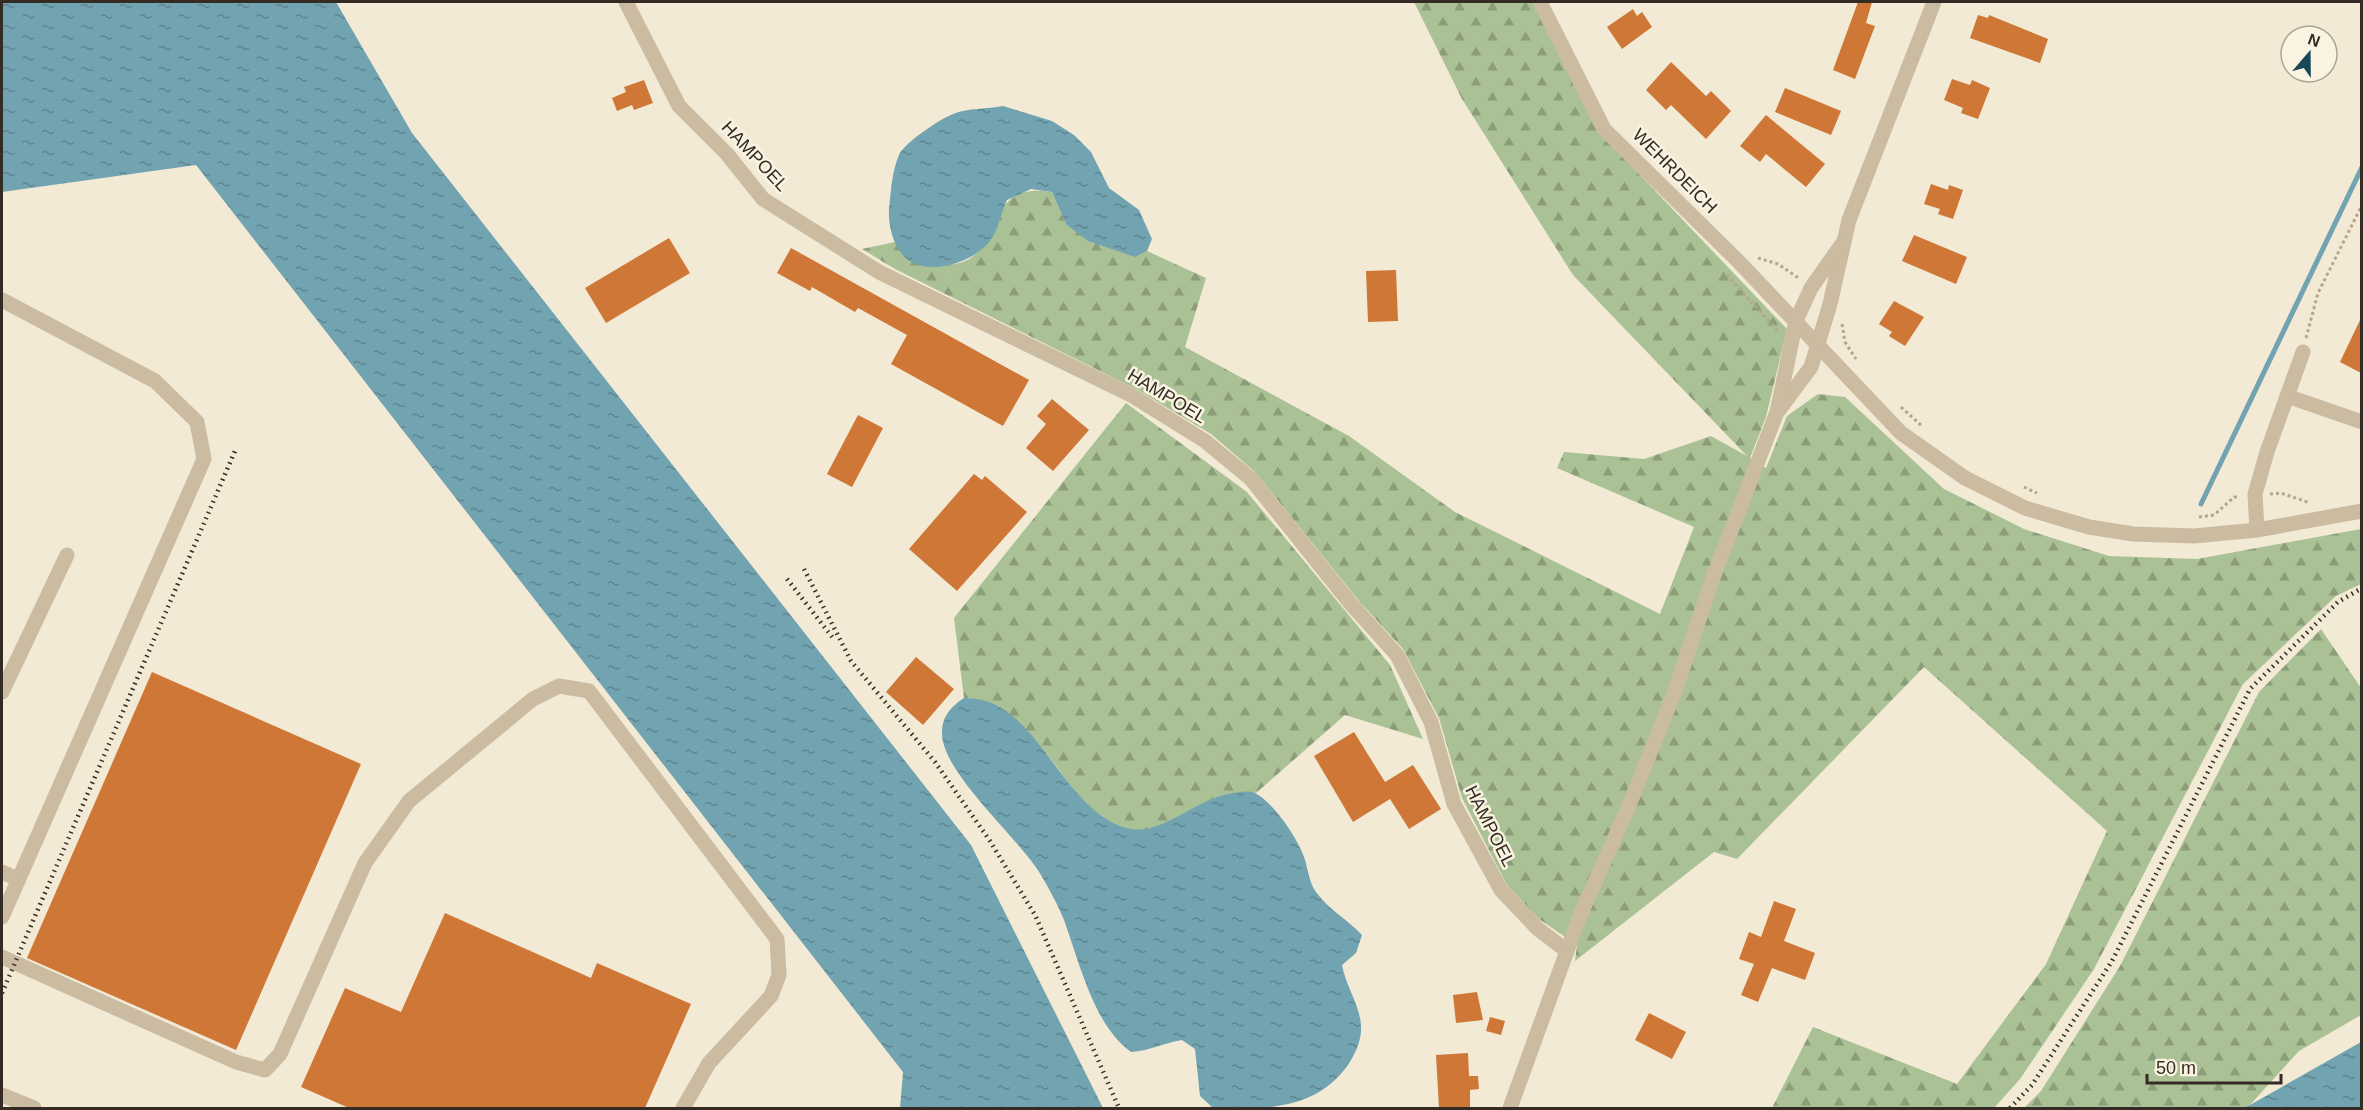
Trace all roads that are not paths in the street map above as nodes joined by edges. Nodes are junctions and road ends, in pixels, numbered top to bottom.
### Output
1 (626, 2) edge
2 (1539, 2) edge
3 (1934, 2) edge
4 (1842, 244) junction
5 (2, 300) edge
6 (1796, 321) junction
7 (1818, 344) junction
8 (2303, 352) road end
9 (2287, 396) junction
10 (1777, 412) junction
11 (2361, 422) edge
12 (2361, 511) edge
13 (2257, 530) junction
14 (67, 555) dead end
15 (2, 692) edge
16 (2, 872) edge
17 (18, 879) junction
18 (2, 917) edge
19 (1567, 951) junction
20 (2, 957) edge
21 (2, 1095) edge
22 (34, 1108) edge
23 (683, 1108) edge
24 (1510, 1108) edge

1 - 19 street, HAMPOEL
2 - 6 street, WEHRDEICH
3 - 4 street
4 - 6 street
4 - 7 street
5 - 17 street
6 - 7 street, WEHRDEICH
6 - 10 street
7 - 10 street
7 - 13 street, WEHRDEICH
8 - 9 street
9 - 11 street
9 - 13 street
10 - 19 street
12 - 13 street, WEHRDEICH
14 - 15 street
16 - 17 street
17 - 18 street
19 - 24 street
20 - 23 street
21 - 22 street

